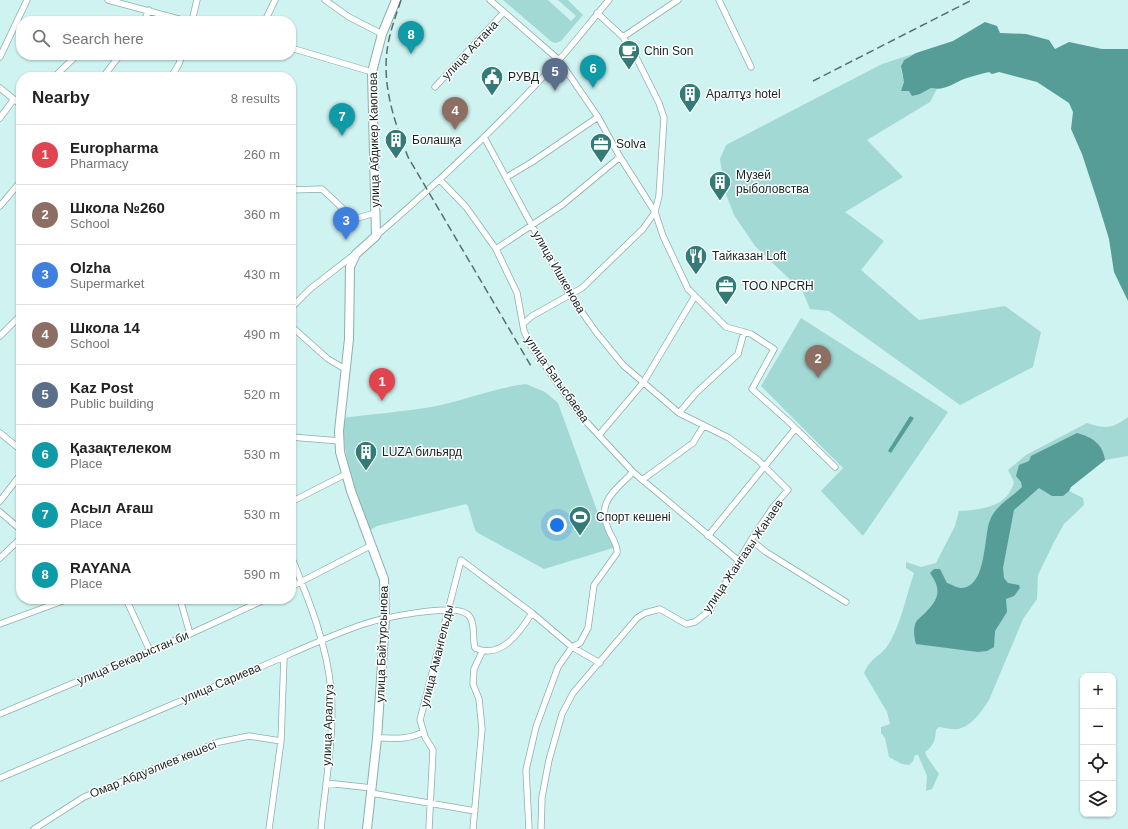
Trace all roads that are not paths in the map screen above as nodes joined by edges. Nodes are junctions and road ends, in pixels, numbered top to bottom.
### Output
1 (27, 0) edge
2 (108, 0) edge
3 (197, 0) edge
4 (275, 0) edge
5 (325, 0) edge
6 (396, 0) edge
7 (490, 0) edge
8 (609, 0) edge
9 (678, 0) edge
10 (719, 0) edge
11 (149, 10) junction
12 (504, 12) junction
13 (597, 13) junction
14 (19, 16) edge
15 (146, 16) edge
16 (169, 16) edge
17 (193, 16) edge
18 (267, 16) edge
19 (16, 23) edge
20 (382, 34) junction
21 (623, 37) junction
22 (296, 49) edge
23 (0, 56) edge
24 (71, 60) edge
25 (116, 60) edge
26 (180, 60) edge
27 (559, 60) junction
28 (751, 67) dead end
29 (59, 72) edge
30 (108, 72) edge
31 (174, 72) edge
32 (372, 72) junction
33 (436, 87) dead end
34 (0, 88) edge
35 (14, 99) joint
36 (598, 117) junction
37 (0, 118) edge
38 (484, 137) junction
39 (620, 157) junction
40 (507, 177) junction
41 (440, 180) junction
42 (16, 187) edge
43 (296, 190) edge
44 (0, 206) edge
45 (655, 212) junction
46 (375, 213) junction
47 (533, 226) junction
48 (376, 236) junction
49 (496, 249) junction
50 (356, 254) junction
51 (569, 294) junction
52 (696, 296) junction
53 (296, 303) edge
54 (16, 320) edge
55 (523, 324) junction
56 (296, 331) edge
57 (744, 332) junction
58 (0, 336) edge
59 (345, 369) junction
60 (643, 383) junction
61 (679, 413) junction
62 (704, 425) junction
63 (795, 429) junction
64 (0, 433) edge
65 (599, 435) junction
66 (296, 437) edge
67 (340, 440) junction
68 (16, 446) edge
69 (764, 466) junction
70 (835, 467) dead end
71 (633, 472) junction
72 (346, 474) junction
73 (16, 480) edge
74 (642, 480) junction
75 (788, 490) joint
76 (296, 499) edge
77 (0, 501) edge
78 (0, 512) edge
79 (16, 526) edge
80 (708, 536) junction
81 (751, 540) junction
82 (16, 543) edge
83 (372, 545) junction
84 (0, 558) edge
85 (739, 561) junction
86 (296, 568) edge
87 (302, 582) junction
88 (296, 585) edge
89 (846, 602) dead end
90 (54, 604) edge
91 (128, 604) edge
92 (181, 604) edge
93 (255, 604) edge
94 (449, 610) junction
95 (532, 614) junction
96 (385, 619) junction
97 (0, 624) edge
98 (190, 634) junction
99 (322, 642) junction
100 (572, 647) junction
101 (150, 651) junction
102 (482, 652) junction
103 (284, 657) junction
104 (600, 663) junction
105 (0, 714) edge
106 (424, 732) junction
107 (377, 738) junction
108 (281, 741) junction
109 (0, 778) edge
110 (326, 783) junction
111 (371, 790) junction
112 (430, 803) junction
113 (475, 810) junction
114 (34, 829) edge
115 (270, 829) edge
116 (321, 829) edge
117 (367, 829) edge
118 (429, 829) edge
119 (473, 829) edge
120 (529, 829) edge
121 (541, 829) edge

1 - 14 street
2 - 11 street
3 - 17 street
4 - 18 street
5 - 20 street
6 - 20 street, улица Абдикер Каюпова
7 - 12 street
8 - 13 street
9 - 21 street
10 - 28 street
11 - 15 street
11 - 16 street
12 - 27 street
12 - 33 street, улица Астана
13 - 21 street
13 - 27 street
19 - 23 street
20 - 32 street, улица Абдикер Каюпова
21 - 45 street
22 - 32 street
24 - 29 street
25 - 30 street
26 - 31 street
27 - 36 street
27 - 38 street
32 - 46 street, улица Абдикер Каюпова
34 - 35 street
35 - 37 street
36 - 39 street
36 - 40 street
38 - 40 street, улица Ишкенова
38 - 41 street
39 - 45 street
39 - 47 street
40 - 47 street, улица Ишкенова
41 - 48 street
41 - 49 street, улица Багысбаева
42 - 44 street
43 - 46 street
45 - 51 street
45 - 52 street
46 - 48 street, улица Абдикер Каюпова
47 - 49 street
47 - 51 street, улица Ишкенова
48 - 50 street
49 - 55 street, улица Багысбаева
50 - 53 street
50 - 59 street, улица Байтурсынова
51 - 55 street
51 - 60 street, улица Ишкенова
52 - 57 street
52 - 60 street
54 - 58 street
55 - 65 street, улица Багысбаева
56 - 59 street
57 - 61 street
57 - 63 street
59 - 67 street, улица Байтурсынова
60 - 61 street, улица Ишкенова
60 - 65 street
61 - 62 street, улица Ишкенова
62 - 69 street, улица Ишкенова
62 - 74 street
63 - 69 street
63 - 70 street
64 - 68 street
65 - 71 street, улица Багысбаева
66 - 67 street
67 - 72 street, улица Байтурсынова
69 - 75 street, улица Ишкенова
69 - 80 street
71 - 74 street, улица Багысбаева
71 - 100 street
72 - 76 street
72 - 83 street, улица Байтурсынова
73 - 77 street
74 - 80 street, улица Багысбаева
75 - 81 street, улица Жангазы Жанаев
78 - 79 street
80 - 85 street, улица Багысбаева
81 - 85 street, улица Жангазы Жанаев
81 - 89 street
82 - 84 street
83 - 87 street
83 - 96 street, улица Байтурсынова
85 - 104 street, улица Жангазы Жанаев
86 - 87 street, улица Аралтуз
87 - 88 street
87 - 99 street, улица Аралтуз
90 - 97 street
91 - 101 street
92 - 98 street
93 - 98 street, улица Бекарыстан би
94 - 95 street, улица Амангельды
94 - 96 street, улица Сариева
94 - 102 street, улица Сариева
94 - 106 street, улица Амангельды
95 - 100 street
95 - 102 street
96 - 99 street, улица Сариева
96 - 107 street, улица Байтурсынова
98 - 101 street, улица Бекарыстан би
99 - 103 street, улица Сариева
99 - 110 street, улица Аралтуз
100 - 104 street
100 - 120 street
101 - 105 street, улица Бекарыстан би
102 - 113 street
103 - 108 street
103 - 109 street, улица Сариева
104 - 121 street
106 - 107 street
106 - 112 street, улица Амангельды
107 - 111 street, улица Байтурсынова
108 - 114 street, Омар Абдуәлиев көшесі
108 - 115 street
110 - 111 street
110 - 116 street, улица Аралтуз
111 - 112 street
111 - 117 street, улица Байтурсынова
112 - 113 street
112 - 118 street
113 - 119 street

